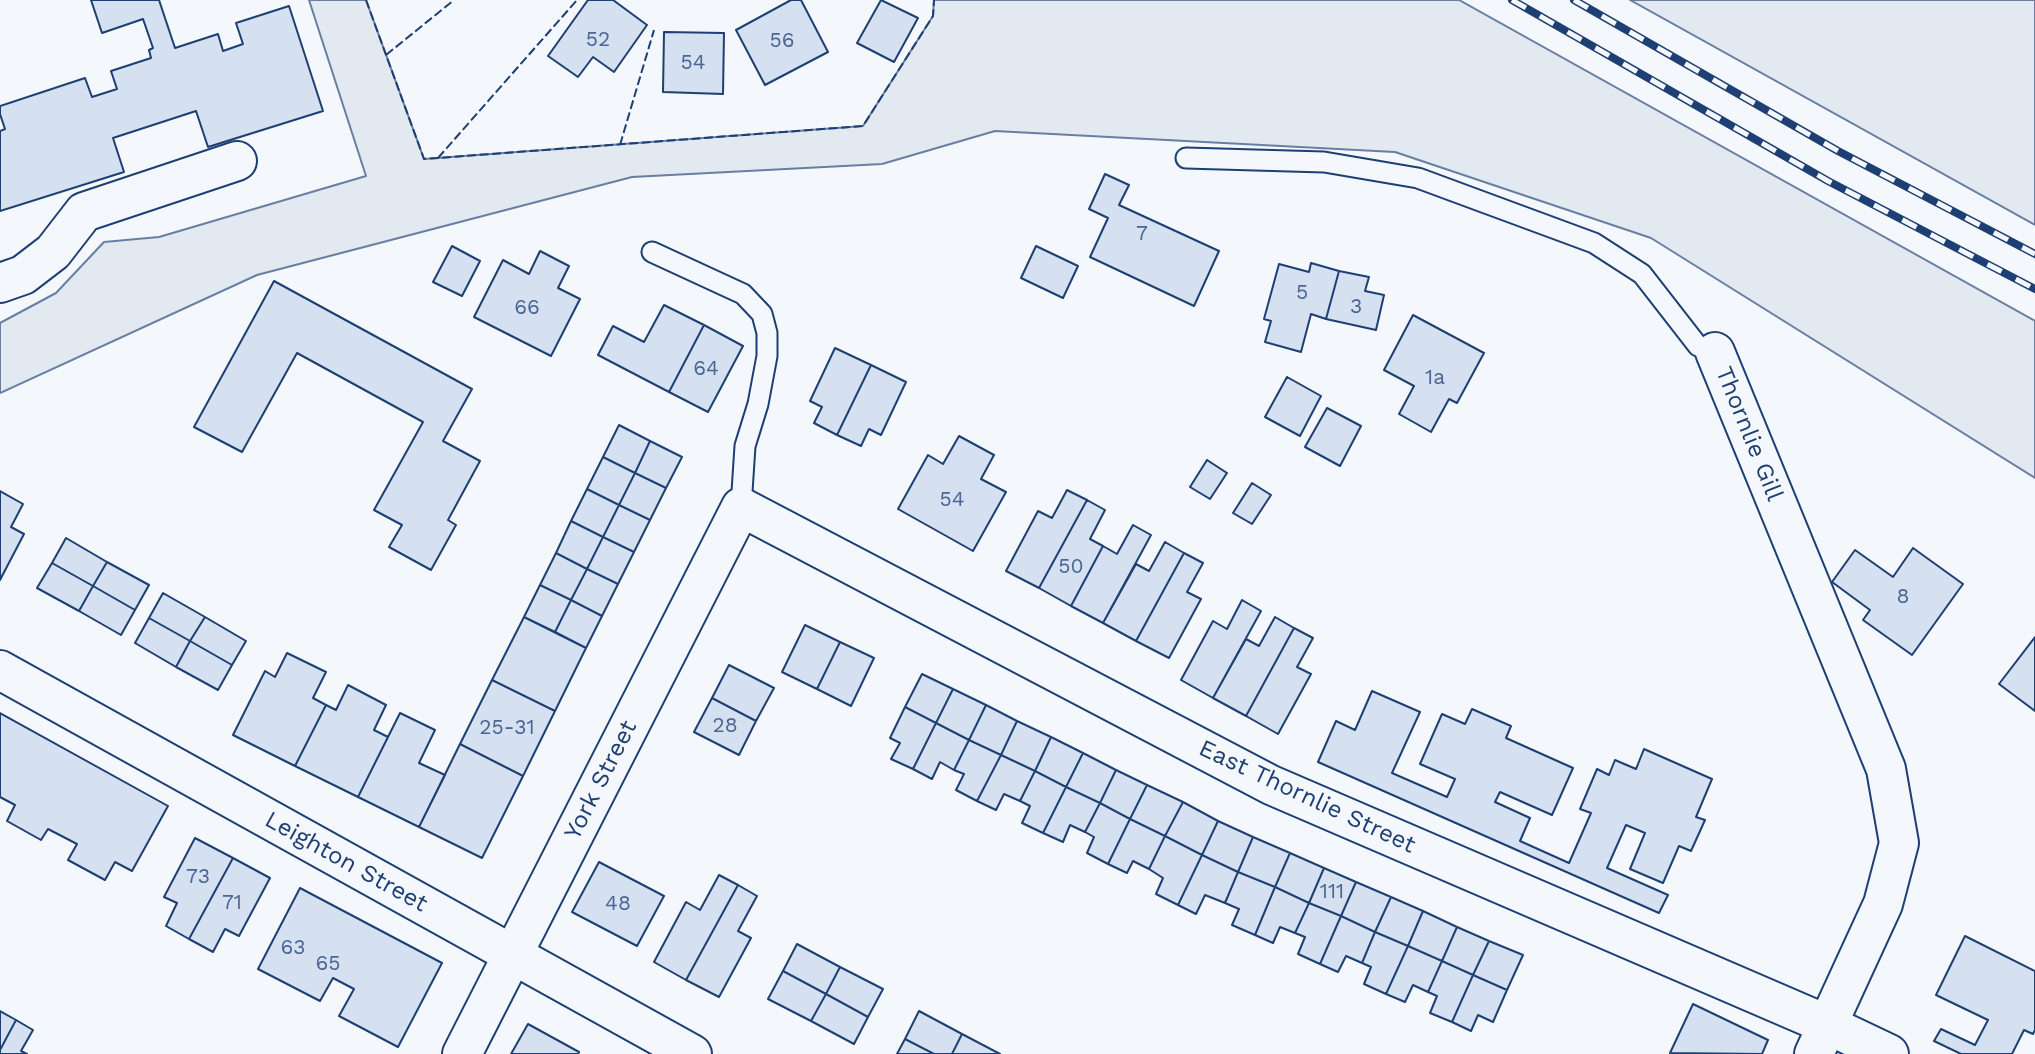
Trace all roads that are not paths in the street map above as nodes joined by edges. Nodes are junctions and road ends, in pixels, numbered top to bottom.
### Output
1 (1186, 158) dead end
2 (237, 161) dead end
3 (652, 252) dead end
4 (0, 283) edge
5 (1715, 352) joint
6 (741, 507) junction
7 (0, 670) edge
8 (512, 953) junction
9 (1821, 1040) edge
10 (462, 1054) edge
11 (692, 1054) edge
12 (1889, 1054) edge

1 - 5 lane, Thornlie Gill
2 - 4 street
3 - 6 lane
5 - 9 street, Thornlie Gill
6 - 8 street, York Street
6 - 9 street, East Thornlie Street
7 - 8 street, Leighton Street
8 - 10 street, York Street
8 - 11 street, Leighton Street
9 - 12 street, East Thornlie Street

